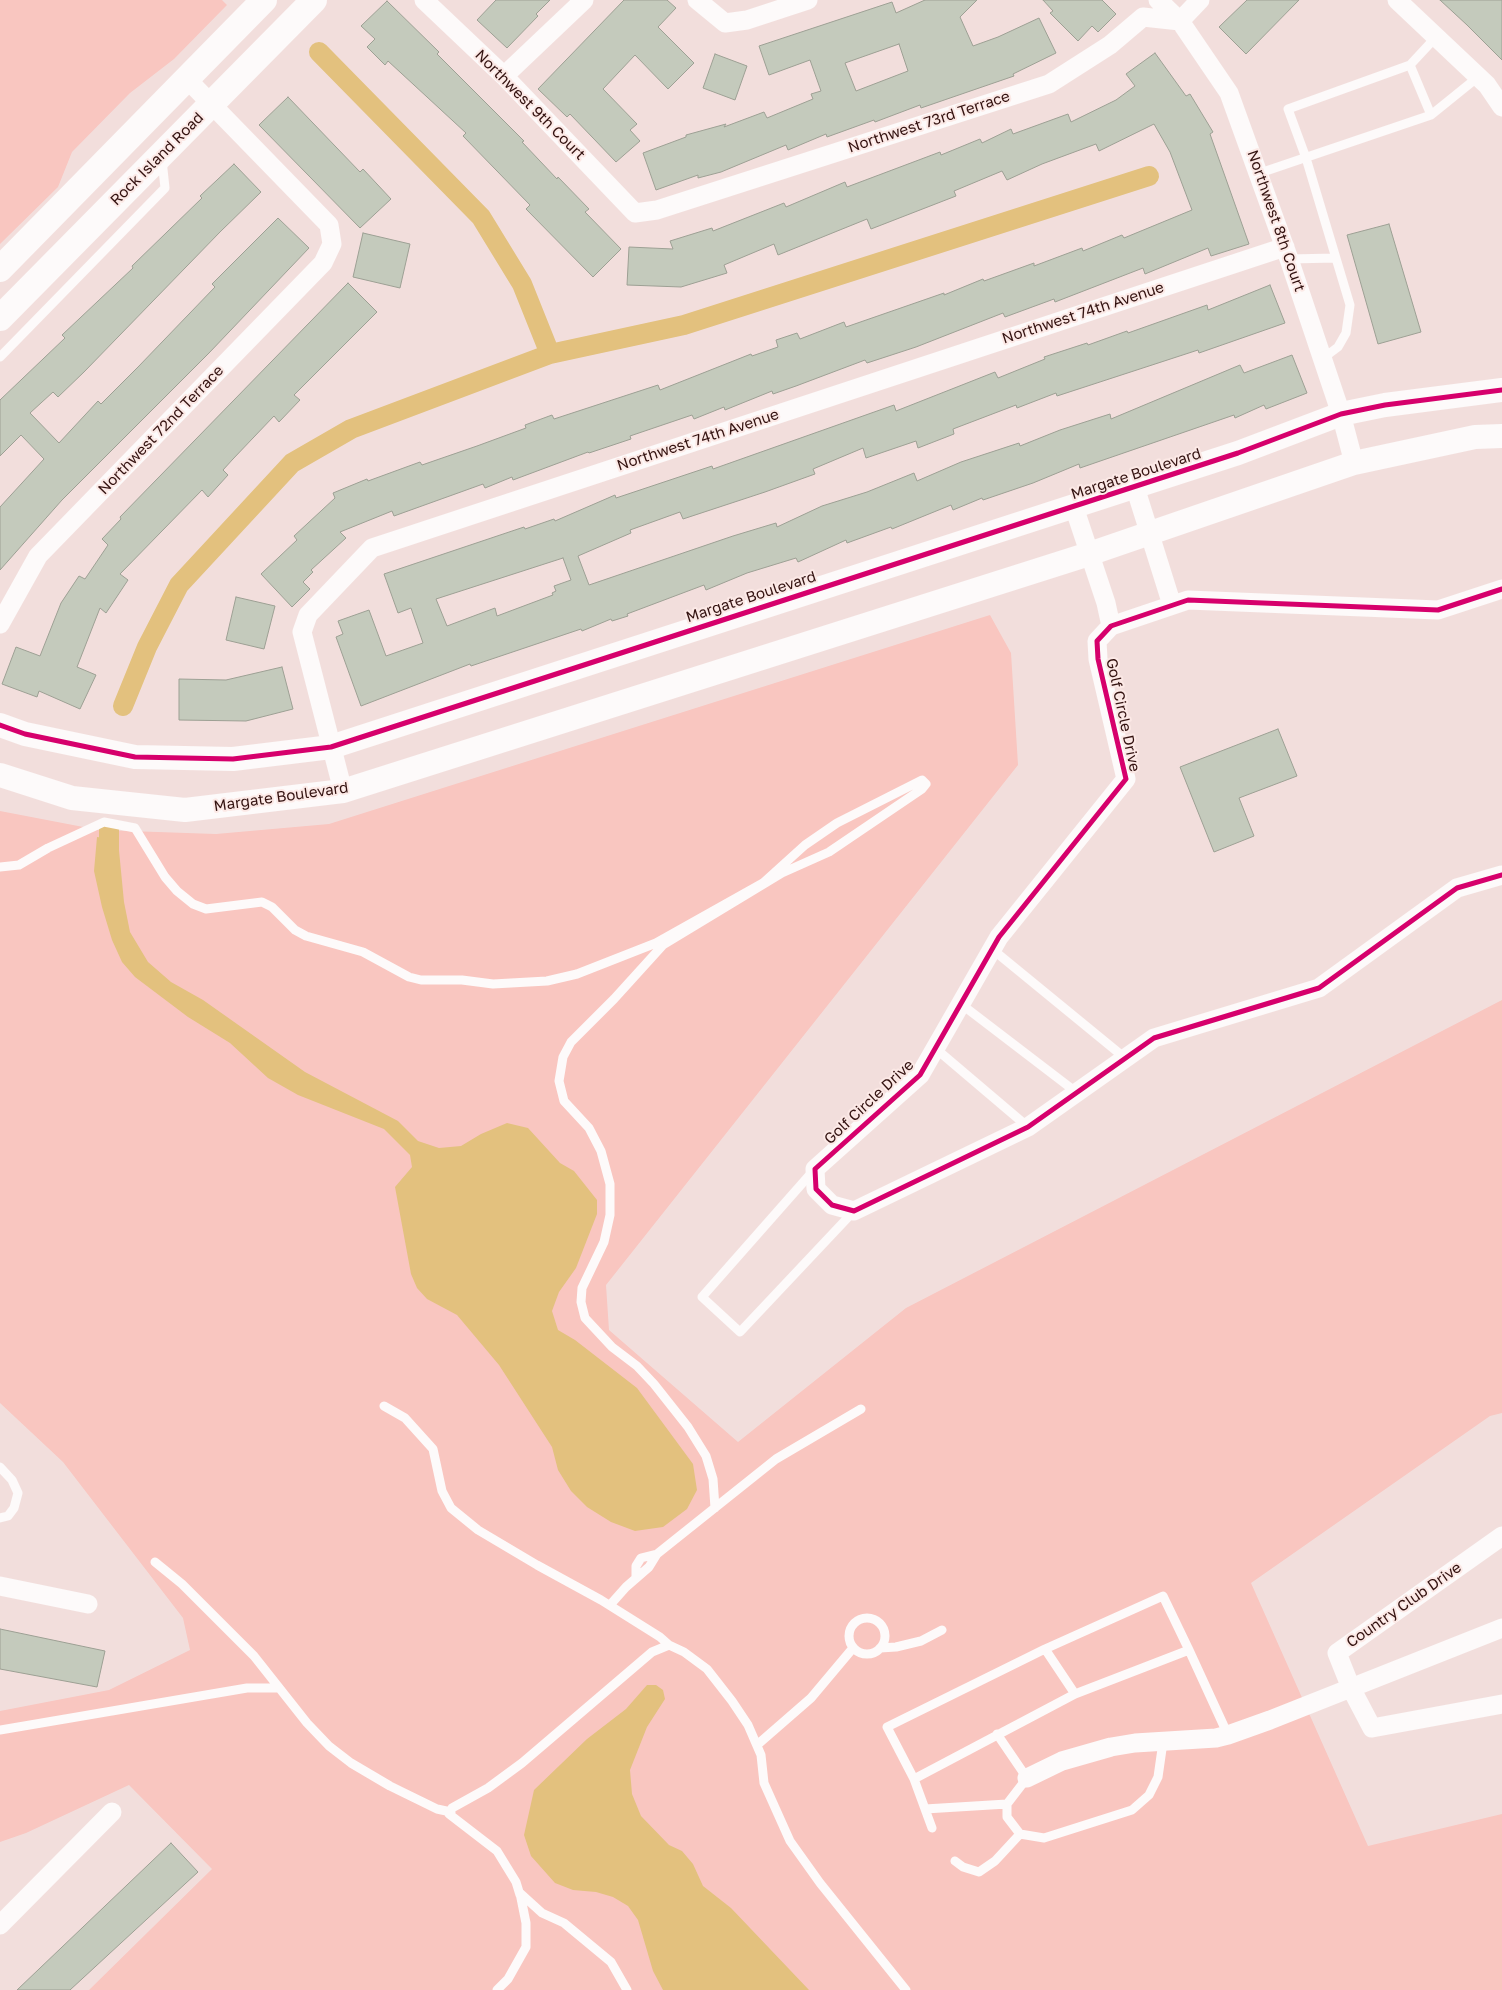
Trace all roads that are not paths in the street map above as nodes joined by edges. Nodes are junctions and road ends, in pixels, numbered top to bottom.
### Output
1 (264, 0) edge
2 (314, 0) edge
3 (424, 0) edge
4 (584, 0) edge
5 (697, 0) edge
6 (808, 0) edge
7 (1158, 0) edge
8 (1200, 0) edge
9 (1397, 0) edge
10 (1180, 20) junction
11 (1436, 36) junction
12 (1410, 66) junction
13 (504, 76) junction
14 (1478, 77) junction
15 (186, 78) junction
16 (211, 104) junction
17 (1502, 107) edge
18 (1432, 115) junction
19 (162, 154) junction
20 (1306, 158) junction
21 (1260, 173) junction
22 (635, 212) joint
23 (1287, 253) junction
24 (1336, 258) junction
25 (0, 269) edge
26 (0, 318) edge
27 (0, 357) edge
28 (1322, 359) junction
29 (1502, 390) edge
30 (1341, 414) junction
31 (1502, 436) edge
32 (1354, 463) junction
33 (1135, 487) junction
34 (1074, 507) junction
35 (1150, 534) junction
36 (1089, 554) junction
37 (1502, 589) edge
38 (1172, 605) junction
39 (0, 624) edge
40 (1111, 626) junction
41 (0, 725) edge
42 (331, 747) junction
43 (0, 775) edge
44 (342, 791) junction
45 (0, 866) edge
46 (1502, 875) edge
47 (992, 949) junction
48 (961, 1004) junction
49 (935, 1048) junction
50 (1125, 1058) junction
51 (1076, 1092) junction
52 (1028, 1127) junction
53 (815, 1169) junction
54 (854, 1211) junction
55 (384, 1406) dead end
56 (862, 1409) dead end
57 (0, 1467) edge
58 (715, 1508) junction
59 (0, 1518) edge
60 (1502, 1536) edge
61 (155, 1562) dead end
62 (0, 1586) edge
63 (88, 1604) dead end
64 (610, 1606) junction
65 (1502, 1628) edge
66 (942, 1630) dead end
67 (660, 1637) junction
68 (669, 1645) junction
69 (853, 1648) junction
70 (880, 1648) junction
71 (1044, 1649) junction
72 (657, 1650) junction
73 (1189, 1650) junction
74 (279, 1688) junction
75 (1351, 1688) junction
76 (1075, 1694) junction
77 (1502, 1704) edge
78 (0, 1730) edge
79 (997, 1734) junction
80 (1228, 1735) junction
81 (1163, 1742) junction
82 (757, 1745) junction
83 (1027, 1778) junction
84 (914, 1779) junction
85 (1008, 1804) junction
86 (925, 1809) junction
87 (112, 1812) dead end
88 (451, 1812) junction
89 (932, 1828) dead end
90 (1020, 1834) junction
91 (955, 1861) dead end
92 (520, 1896) junction
93 (0, 1925) edge
94 (498, 1990) edge
95 (627, 1990) edge
96 (906, 1990) edge

1 - 15 main road
2 - 16 main road, Rock Island Road
3 - 13 street, Northwest 9th Court
4 - 13 street
5 - 6 street
7 - 10 street, Northwest 8th Court
8 - 10 street
9 - 11 street
10 - 21 street, Northwest 8th Court
10 - 22 street, Northwest 73rd Terrace
11 - 12 lane
11 - 14 street
12 - 18 lane
12 - 20 lane
13 - 22 street, Northwest 9th Court
14 - 17 street
14 - 18 lane
15 - 16 street
15 - 25 main road
16 - 19 main road, Rock Island Road
16 - 39 street, Northwest 72nd Terrace
18 - 20 lane
19 - 26 main road, Rock Island Road
19 - 27 lane
20 - 21 lane
20 - 24 lane
21 - 23 street, Northwest 8th Court
23 - 24 lane
23 - 28 street, Northwest 8th Court
23 - 42 street, Northwest 74th Avenue
24 - 28 lane
28 - 30 street, Northwest 8th Court
29 - 30 street, Margate Boulevard
30 - 32 street, Northwest 8th Court
30 - 33 street, Margate Boulevard
31 - 32 street, Margate Boulevard
32 - 35 street, Margate Boulevard
33 - 34 street, Margate Boulevard
33 - 35 street
34 - 36 street
34 - 42 street, Margate Boulevard
35 - 36 street, Margate Boulevard
35 - 38 street
36 - 40 street
36 - 44 street, Margate Boulevard
37 - 38 street
38 - 40 street
40 - 47 street, Golf Circle Drive
41 - 42 street, Margate Boulevard
42 - 44 street, Northwest 74th Avenue
43 - 44 street, Margate Boulevard
45 - 58 lane
46 - 50 street
47 - 48 street, Golf Circle Drive
47 - 50 lane
48 - 49 street, Golf Circle Drive
48 - 51 lane
49 - 52 lane
49 - 53 street, Golf Circle Drive
50 - 51 street
51 - 52 street
52 - 54 street
53 - 54 street
53 - 54 lane
55 - 64 lane
56 - 58 lane
57 - 59 lane
58 - 64 lane
60 - 75 street, Country Club Drive
61 - 74 lane
62 - 63 street
64 - 67 lane
65 - 75 street
66 - 70 lane
67 - 68 lane
67 - 72 lane
68 - 72 lane
68 - 82 lane
69 - 70 lane
69 - 70 lane
69 - 82 lane
71 - 73 lane
71 - 76 lane
71 - 84 lane
72 - 88 lane
73 - 76 lane
73 - 80 lane
74 - 78 lane
74 - 88 lane
75 - 77 street, Country Club Drive
75 - 80 street
76 - 79 lane
79 - 83 lane
79 - 84 lane
80 - 81 street
81 - 83 street
81 - 90 lane
82 - 96 lane
83 - 85 lane
84 - 86 lane
85 - 86 lane
85 - 90 lane
86 - 89 lane
87 - 93 street
88 - 92 lane
90 - 91 lane
92 - 94 lane
92 - 95 lane

